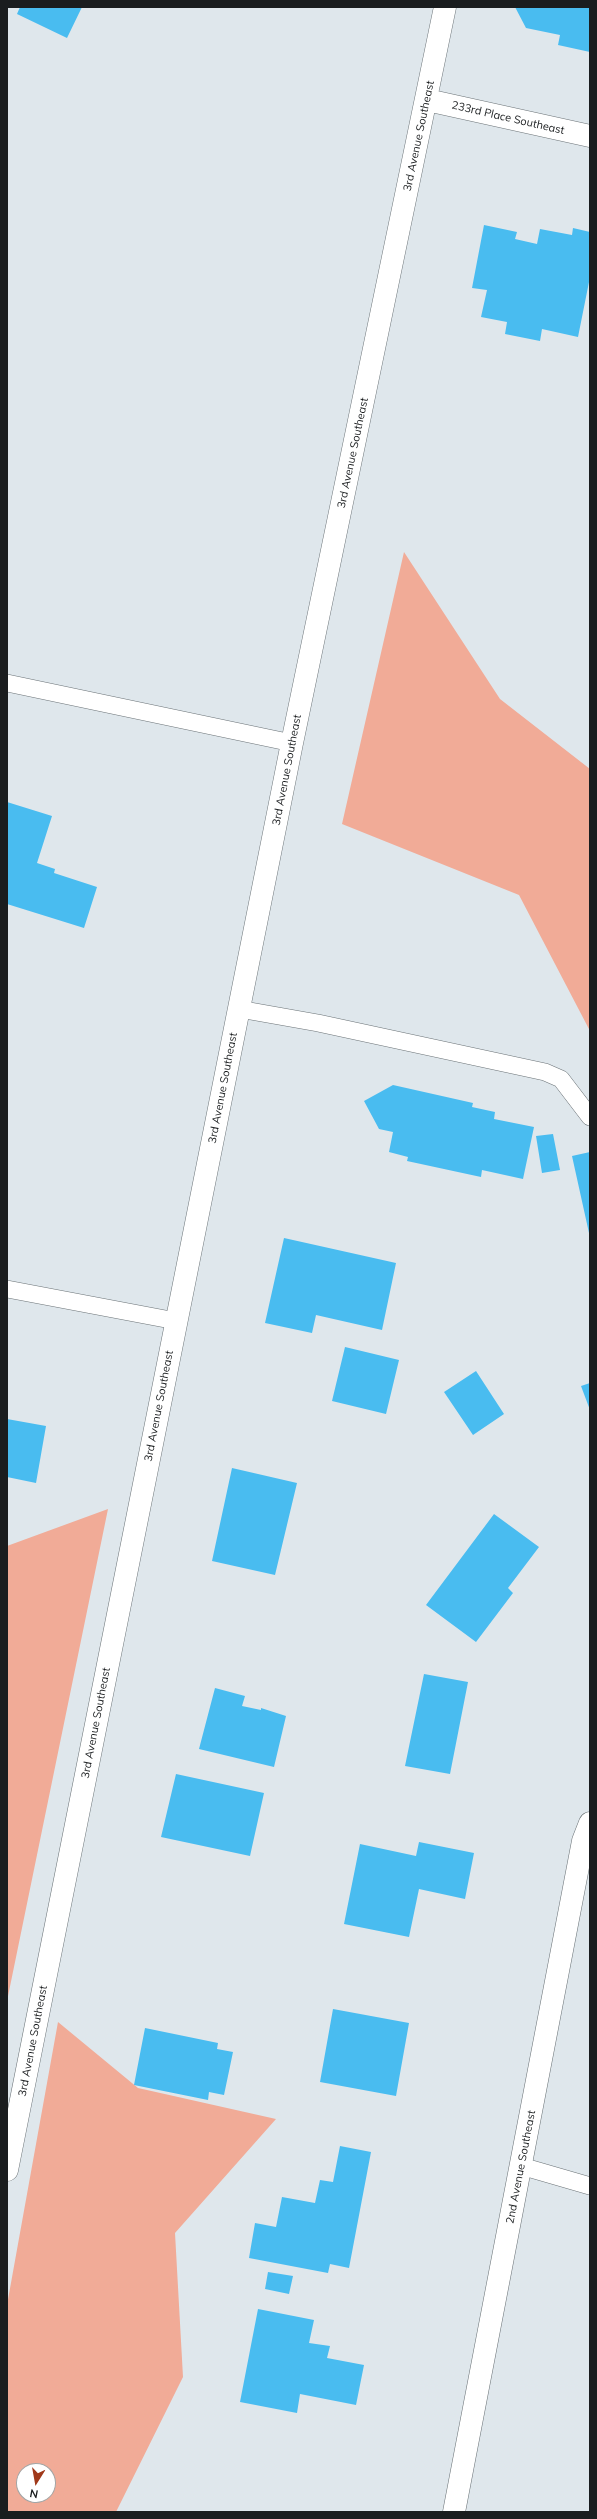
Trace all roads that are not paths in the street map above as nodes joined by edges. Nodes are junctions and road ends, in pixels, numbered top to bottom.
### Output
1 (445, 7) edge
2 (427, 100) junction
3 (590, 136) edge
4 (7, 684) edge
5 (292, 743) junction
6 (239, 1009) junction
7 (590, 1117) edge
8 (7, 1289) edge
9 (176, 1321) junction
10 (590, 1823) edge
11 (521, 2166) junction
12 (7, 2170) edge
13 (590, 2186) edge
14 (454, 2512) edge

1 - 2 street, 3rd Avenue Southeast
2 - 3 street, 233rd Place Southeast
2 - 5 street, 3rd Avenue Southeast
4 - 5 lane
5 - 6 street, 3rd Avenue Southeast
6 - 7 lane
6 - 9 street, 3rd Avenue Southeast
8 - 9 lane
9 - 12 street, 3rd Avenue Southeast
10 - 11 street, 2nd Avenue Southeast
11 - 13 lane
11 - 14 street, 2nd Avenue Southeast

